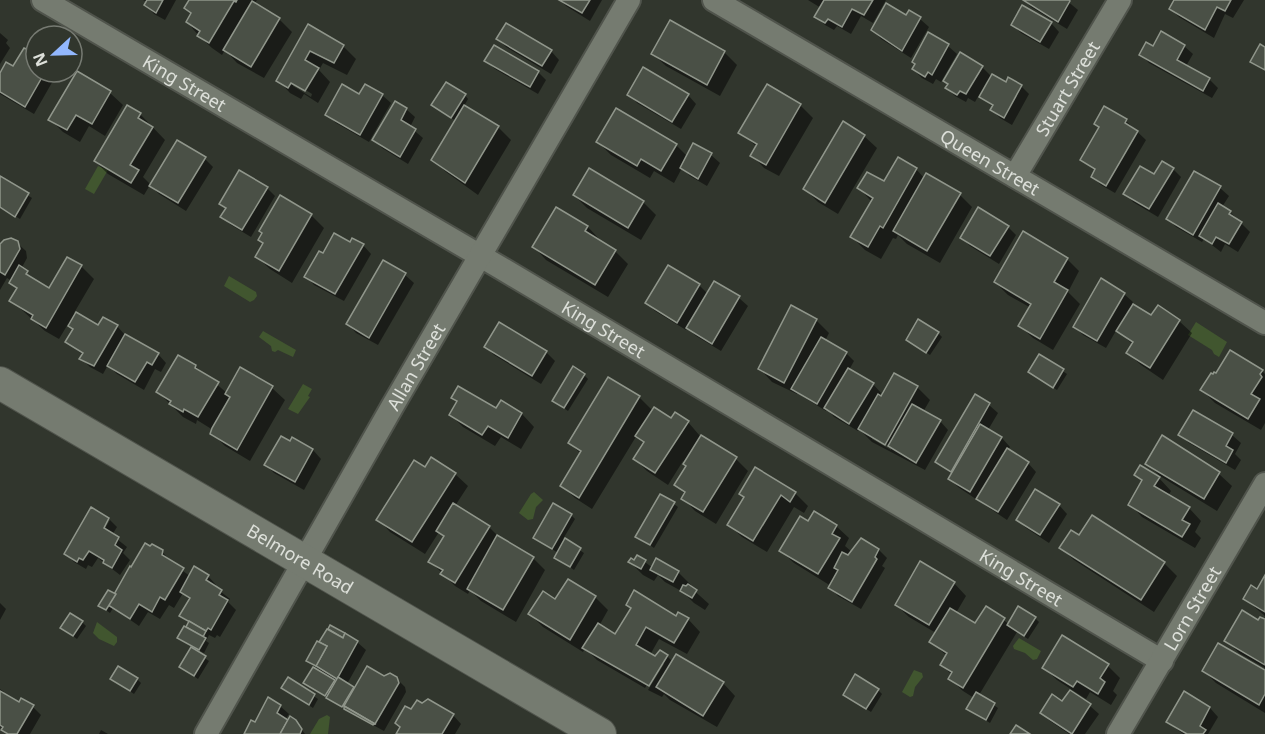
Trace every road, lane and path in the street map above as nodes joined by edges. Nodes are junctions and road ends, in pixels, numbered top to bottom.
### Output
1 (43, 0) edge
2 (630, 0) edge
3 (714, 0) edge
4 (1120, 0) edge
5 (1015, 176) junction
6 (481, 256) junction
7 (1265, 323) edge
8 (0, 383) edge
9 (1265, 484) edge
10 (303, 561) junction
11 (1162, 661) junction
12 (206, 734) edge
13 (600, 734) edge
14 (1118, 734) edge

1 - 6 street, King Street
2 - 6 street, Allan Street
3 - 5 street, Queen Street
4 - 5 street, Stuart Street
5 - 7 street, Queen Street
6 - 10 street, Allan Street
6 - 11 street, King Street
8 - 10 main road, Belmore Road
9 - 11 street, Lorn Street
10 - 12 street, Allan Street
10 - 13 main road, Belmore Road
11 - 14 street, Lorn Street

